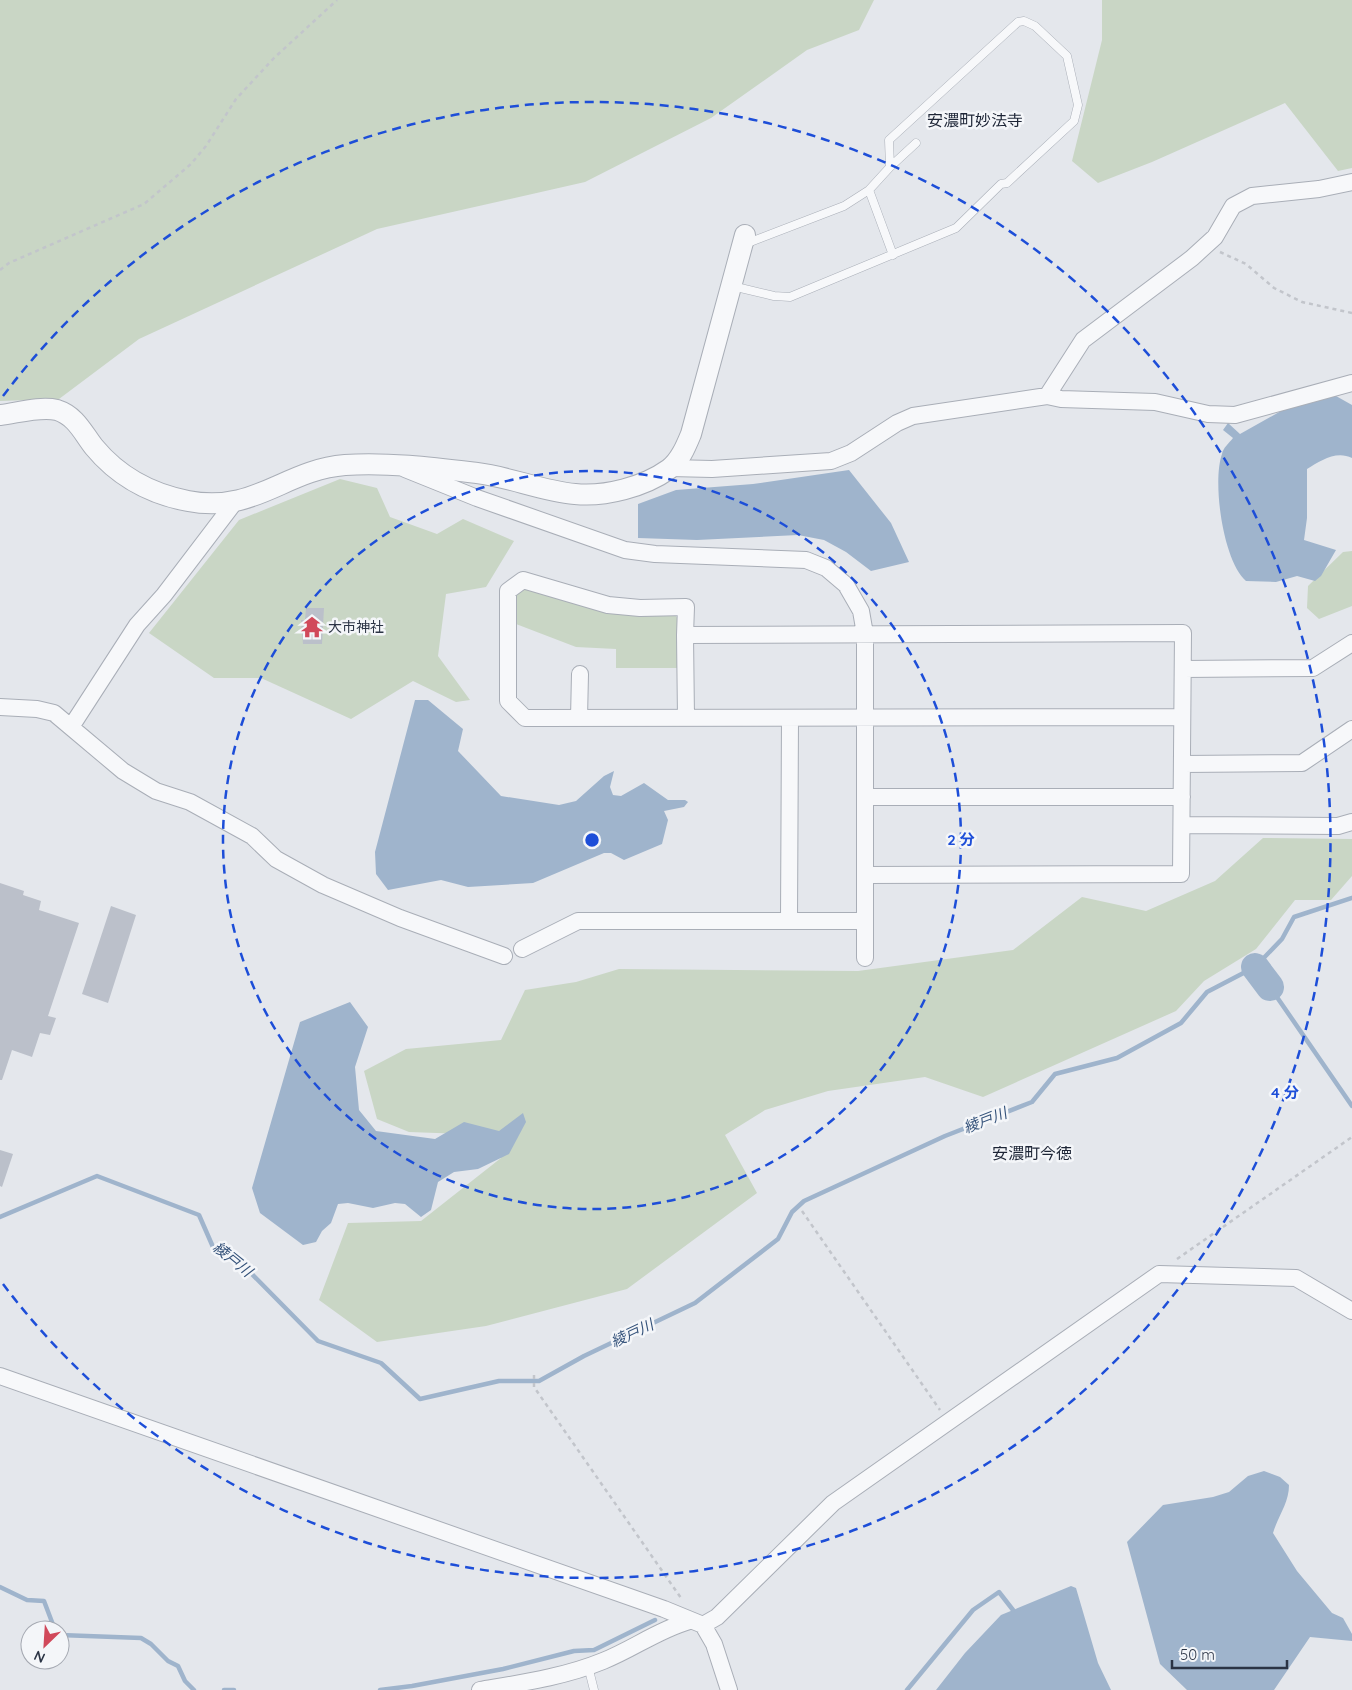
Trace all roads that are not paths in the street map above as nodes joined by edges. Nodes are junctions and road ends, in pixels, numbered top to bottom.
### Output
1 (916, 143) dead end
2 (890, 167) junction
3 (1352, 182) edge
4 (869, 190) junction
5 (744, 240) joint
6 (893, 255) junction
7 (732, 286) junction
8 (1352, 382) edge
9 (1047, 396) junction
10 (0, 414) edge
11 (399, 466) junction
12 (670, 468) junction
13 (234, 503) junction
14 (865, 634) junction
15 (685, 635) junction
16 (1352, 643) edge
17 (1183, 669) junction
18 (580, 674) dead end
19 (0, 707) edge
20 (1182, 716) junction
21 (580, 718) junction
22 (686, 718) junction
23 (865, 718) junction
24 (790, 719) junction
25 (71, 727) junction
26 (1352, 729) edge
27 (1183, 764) junction
28 (865, 797) junction
29 (1182, 797) junction
30 (1352, 822) edge
31 (1182, 826) junction
32 (866, 875) junction
33 (789, 920) junction
34 (865, 921) junction
35 (522, 949) dead end
36 (504, 956) dead end
37 (866, 958) dead end
38 (1352, 1311) edge
39 (0, 1376) edge
40 (696, 1623) junction
41 (588, 1666) junction
42 (480, 1690) edge
43 (594, 1690) edge
44 (730, 1690) edge

1 - 2 lane
2 - 4 lane
2 - 6 lane
3 - 9 street
4 - 5 lane
4 - 6 lane
5 - 7 street
6 - 7 lane
7 - 12 street
8 - 9 street
9 - 12 street
10 - 13 street
11 - 12 street
11 - 13 street
11 - 14 street
13 - 25 street
14 - 15 street
14 - 17 street
14 - 23 street
15 - 21 street
15 - 22 street
16 - 17 street
17 - 20 street
18 - 21 street
19 - 25 street
20 - 23 street
20 - 27 street
21 - 22 street
22 - 24 street
23 - 24 street
23 - 28 street
24 - 33 street
25 - 36 street
26 - 27 street
27 - 29 street
28 - 29 street
28 - 32 street
29 - 31 street
30 - 31 street
31 - 32 street
32 - 34 street
33 - 34 street
33 - 35 street
34 - 37 street
38 - 40 street
39 - 40 street
40 - 41 street
40 - 44 street
41 - 42 street
41 - 43 lane

